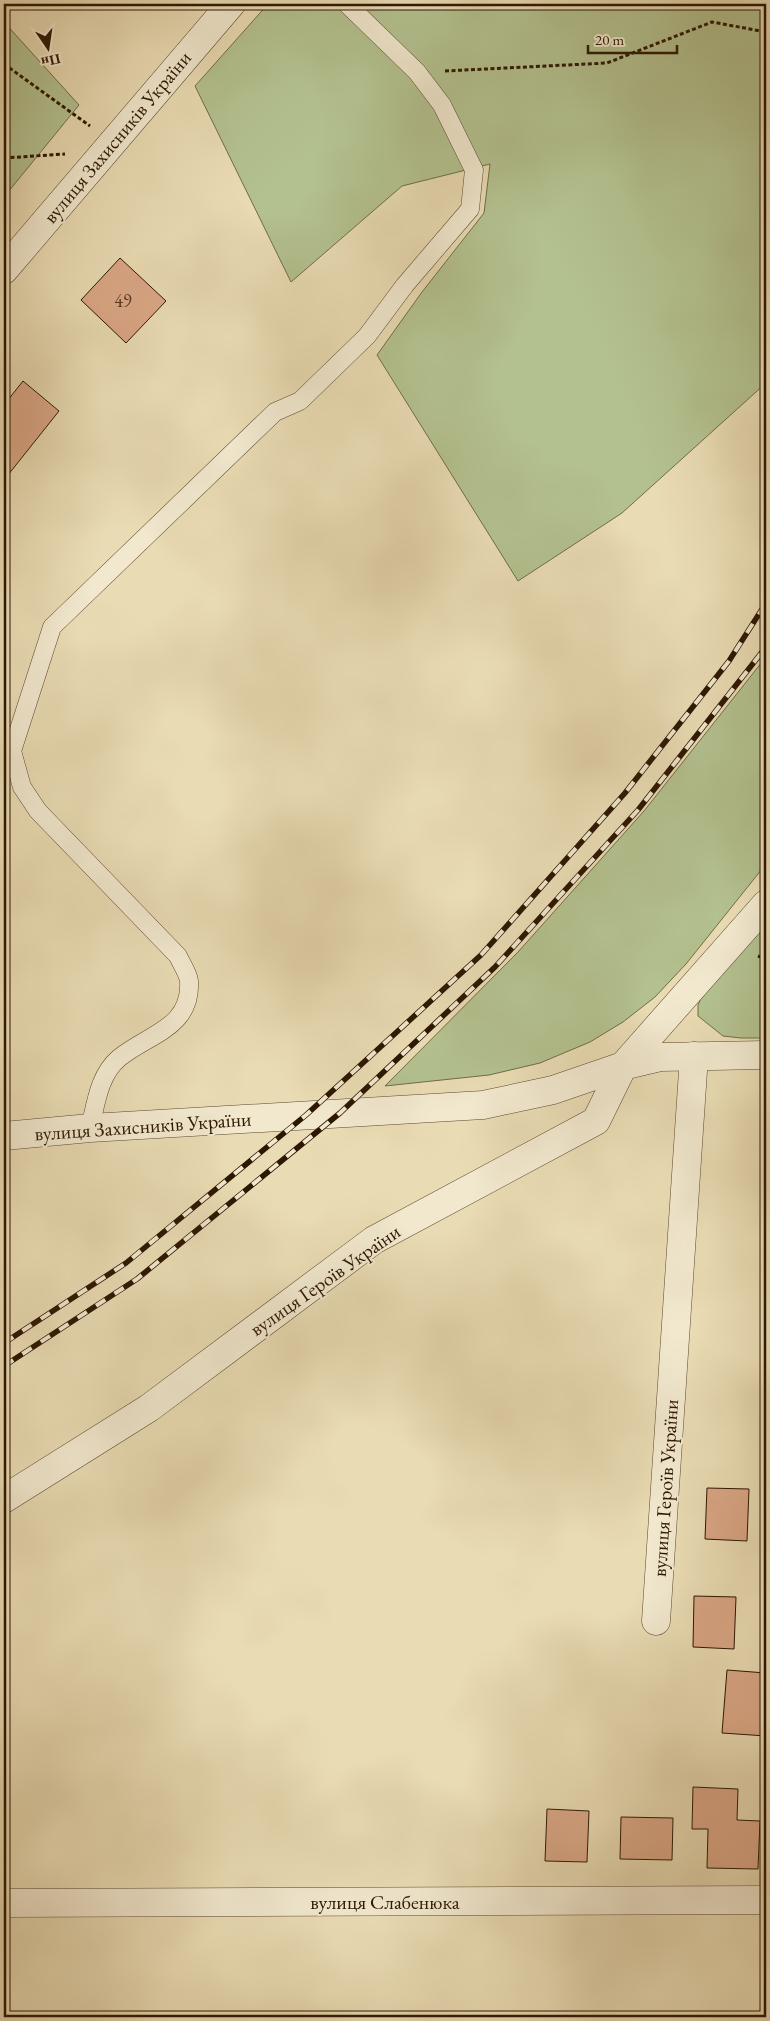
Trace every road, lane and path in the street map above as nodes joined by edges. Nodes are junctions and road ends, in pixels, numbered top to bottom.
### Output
1 (231, 4) edge
2 (347, 4) edge
3 (766, 32) edge
4 (4, 64) edge
5 (418, 72) junction
6 (109, 147) junction
7 (4, 158) edge
8 (4, 270) edge
9 (766, 904) edge
10 (766, 1055) edge
11 (694, 1056) junction
12 (623, 1066) junction
13 (90, 1128) junction
14 (4, 1136) edge
15 (4, 1499) edge
16 (656, 1621) dead end
17 (766, 1900) edge
18 (4, 1903) edge

1 - 6 street, вулиця Захисників України
2 - 5 lane
3 - 5 path
4 - 6 path
5 - 13 lane
6 - 7 path
6 - 8 street, вулиця Захисників України
9 - 12 street
10 - 11 street
11 - 12 street
11 - 16 street, вулиця Героїв України
12 - 13 street, вулиця Захисників України
12 - 15 street, вулиця Героїв України
13 - 14 street, вулиця Захисників України
17 - 18 street, вулиця Слабенюка

